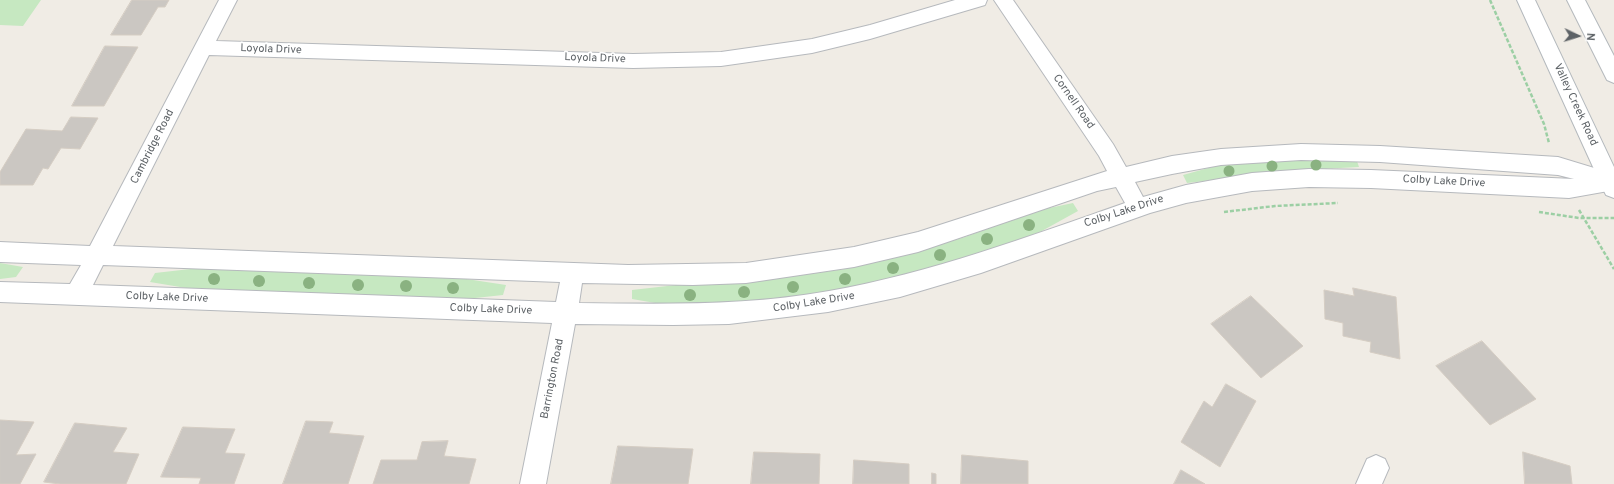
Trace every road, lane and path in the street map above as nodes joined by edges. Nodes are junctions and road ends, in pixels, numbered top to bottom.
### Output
1 (228, 0) edge
2 (978, 0) edge
3 (1002, 0) edge
4 (1490, 0) edge
5 (1526, 0) edge
6 (1576, 0) edge
7 (204, 48) junction
8 (1614, 75) edge
9 (1548, 141) dead end
10 (1121, 176) junction
11 (1613, 184) edge
12 (1344, 203) dead end
13 (1138, 207) junction
14 (1536, 212) dead end
15 (1219, 213) dead end
16 (1583, 218) junction
17 (1614, 218) edge
18 (0, 252) edge
19 (97, 256) junction
20 (1614, 269) edge
21 (573, 273) junction
22 (0, 292) edge
23 (77, 294) junction
24 (566, 313) junction
25 (533, 484) edge

1 - 7 street, Cambridge Road
2 - 7 street, Loyola Drive
3 - 10 street, Cornell Road
4 - 9 path
5 - 11 street, Valley Creek Road
6 - 8 street
7 - 19 street, Cambridge Road
10 - 11 street, Colby Lake Drive
10 - 13 street, Cornell Road
10 - 21 street, Colby Lake Drive
11 - 13 street, Colby Lake Drive
12 - 15 path
13 - 24 street, Colby Lake Drive
14 - 16 path
16 - 17 path
16 - 20 path
18 - 19 street, Colby Lake Drive
19 - 21 street, Colby Lake Drive
19 - 23 street, Cambridge Road
21 - 24 street, Barrington Road
22 - 23 street, Colby Lake Drive
23 - 24 street, Colby Lake Drive
24 - 25 street, Barrington Road

